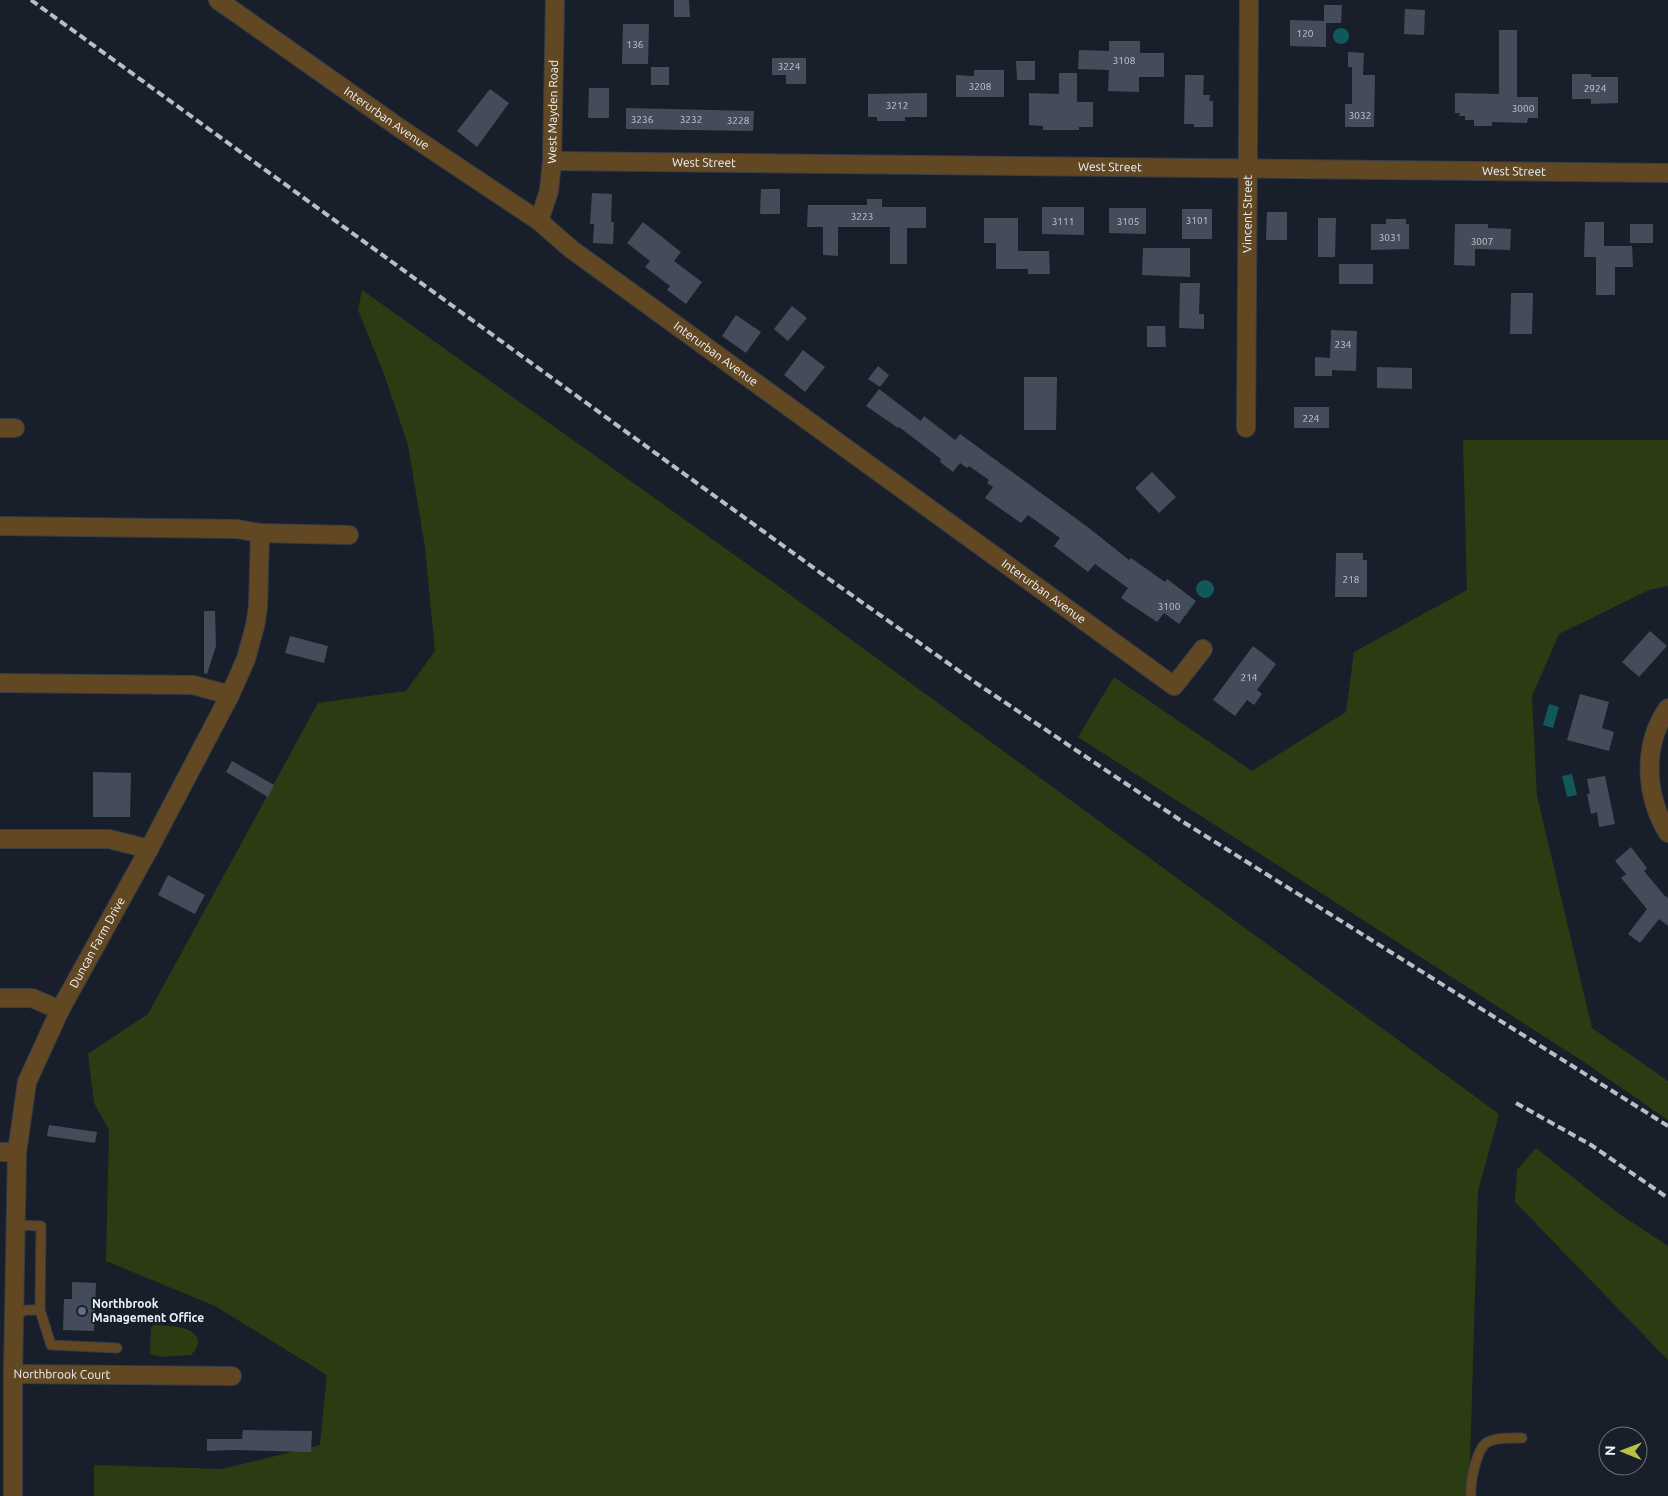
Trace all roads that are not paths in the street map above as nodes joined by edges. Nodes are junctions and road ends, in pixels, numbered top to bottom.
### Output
1 (218, 0) edge
2 (555, 0) edge
3 (1249, 0) edge
4 (552, 161) junction
5 (1247, 169) junction
6 (1668, 173) edge
7 (539, 221) junction
8 (1246, 428) dead end
9 (0, 526) edge
10 (260, 532) junction
11 (348, 535) dead end
12 (1203, 649) dead end
13 (0, 683) edge
14 (230, 696) junction
15 (1667, 710) edge
16 (1668, 833) edge
17 (0, 839) edge
18 (149, 849) junction
19 (0, 998) edge
20 (60, 1010) junction
21 (9, 1152) edge
22 (15, 1225) junction
23 (40, 1310) junction
24 (7, 1314) edge
25 (117, 1348) dead end
26 (13, 1374) junction
27 (232, 1376) dead end
28 (1522, 1438) dead end
29 (13, 1496) edge
30 (1471, 1496) edge

1 - 7 street, Interurban Avenue
2 - 4 street, West Mayden Road
3 - 5 street, Vincent Street
4 - 5 street, West Street
4 - 7 street, West Mayden Road
5 - 6 street, West Street
5 - 8 street, Vincent Street
7 - 12 street, Interurban Avenue
9 - 10 street
10 - 11 street
10 - 14 street, Duncan Farm Drive
13 - 14 street
14 - 18 street, Duncan Farm Drive
15 - 16 street
17 - 18 street
18 - 20 street, Duncan Farm Drive
19 - 20 street
20 - 21 street, Duncan Farm Drive
21 - 22 street, Duncan Farm Drive
22 - 23 lane
22 - 24 street, Duncan Farm Drive
23 - 24 lane
23 - 25 lane
24 - 26 street, Duncan Farm Drive
26 - 27 street, Northbrook Court
26 - 29 street, Northbrook Court
28 - 30 lane

